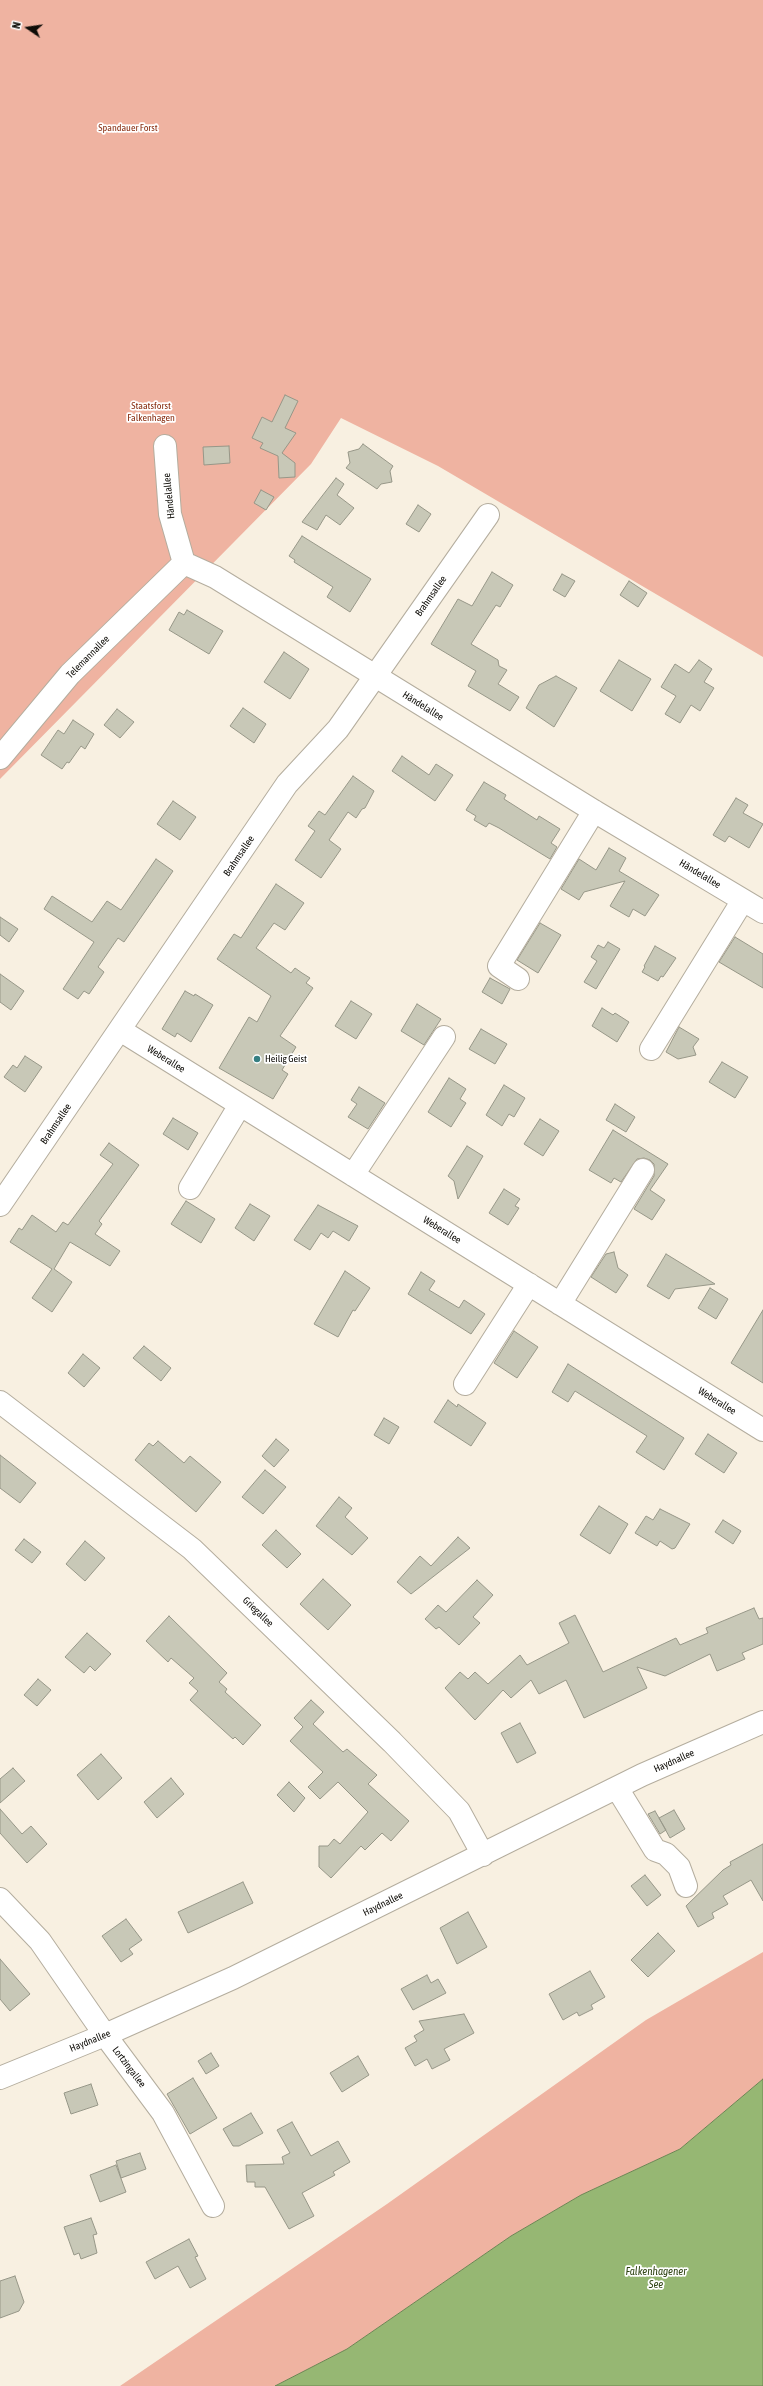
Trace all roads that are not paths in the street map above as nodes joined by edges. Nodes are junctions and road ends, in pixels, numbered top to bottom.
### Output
1 (165, 446) dead end
2 (488, 515) dead end
3 (184, 563) junction
4 (374, 676) junction
5 (0, 758) edge
6 (594, 811) junction
7 (743, 900) junction
8 (763, 912) edge
9 (518, 979) dead end
10 (120, 1030) junction
11 (444, 1037) dead end
12 (651, 1049) dead end
13 (240, 1105) junction
14 (643, 1170) dead end
15 (353, 1175) junction
16 (190, 1188) dead end
17 (0, 1205) edge
18 (528, 1284) junction
19 (560, 1304) junction
20 (465, 1384) dead end
21 (0, 1402) edge
22 (763, 1430) edge
23 (763, 1722) edge
24 (617, 1788) junction
25 (483, 1854) junction
26 (686, 1886) dead end
27 (0, 1899) edge
28 (105, 2035) junction
29 (0, 2078) edge
30 (213, 2206) dead end

1 - 3 street, Händelallee
2 - 4 street, Brahmsallee
3 - 4 street, Händelallee
3 - 5 street, Telemannallee
4 - 6 street, Händelallee
4 - 10 street, Brahmsallee
6 - 7 street, Händelallee
6 - 9 street
7 - 8 street, Händelallee
7 - 12 street
10 - 13 street, Weberallee
10 - 17 street, Brahmsallee
11 - 15 street
13 - 15 street, Weberallee
13 - 16 street
14 - 19 street
15 - 18 street, Weberallee
18 - 19 street, Weberallee
18 - 20 street
19 - 22 street, Weberallee
21 - 25 street, Griegallee
23 - 24 street, Haydnallee
24 - 25 street, Haydnallee
24 - 26 street
25 - 28 street, Haydnallee
27 - 28 street, Lortzingallee
28 - 29 street, Haydnallee
28 - 30 street, Lortzingallee

